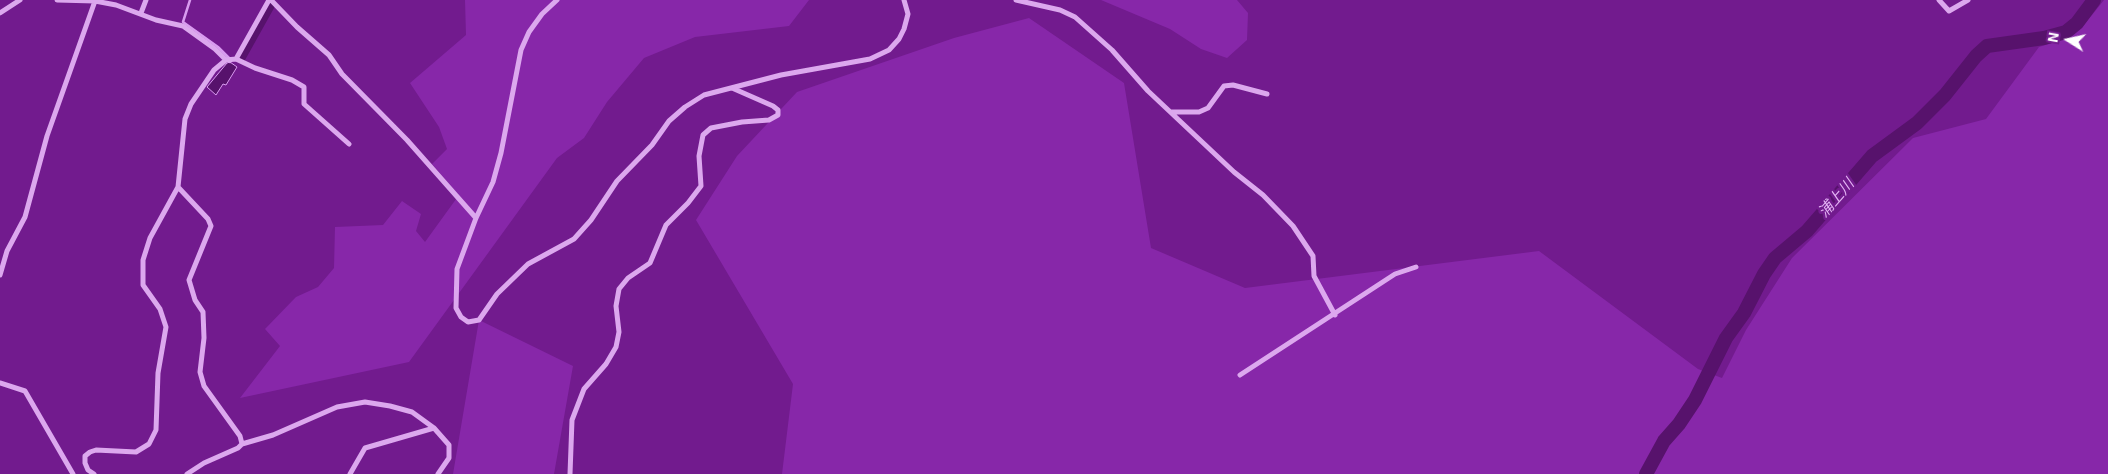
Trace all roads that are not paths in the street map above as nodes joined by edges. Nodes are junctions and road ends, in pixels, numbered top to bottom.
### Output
1 (20, 0) edge
2 (57, 0) edge
3 (146, 0) edge
4 (270, 0) edge
5 (557, 0) edge
6 (904, 0) edge
7 (1016, 0) edge
8 (1938, 0) edge
9 (1968, 0) edge
10 (95, 1) edge
11 (0, 12) edge
12 (141, 13) junction
13 (236, 59) junction
14 (226, 60) junction
15 (732, 88) junction
16 (1267, 94) dead end
17 (1171, 112) junction
18 (349, 144) dead end
19 (178, 187) junction
20 (476, 218) junction
21 (1416, 267) dead end
22 (0, 275) edge
23 (1335, 314) junction
24 (1240, 375) dead end
25 (0, 383) edge
26 (434, 428) junction
27 (242, 444) junction
28 (73, 474) edge
29 (94, 474) edge
30 (187, 474) edge
31 (350, 474) edge
32 (438, 474) edge
33 (570, 474) edge

1 - 11 street
2 - 10 street
3 - 12 street
4 - 13 street
4 - 20 street
5 - 20 street
6 - 15 street
7 - 17 street
8 - 9 street
10 - 12 street
10 - 22 street
12 - 14 street
13 - 14 street
13 - 18 street
14 - 19 street
15 - 20 street
15 - 33 street
16 - 17 street
17 - 23 street
19 - 27 street
19 - 29 street
21 - 23 street
23 - 24 street
25 - 28 street
26 - 27 street
26 - 31 street
26 - 32 street
27 - 30 street

